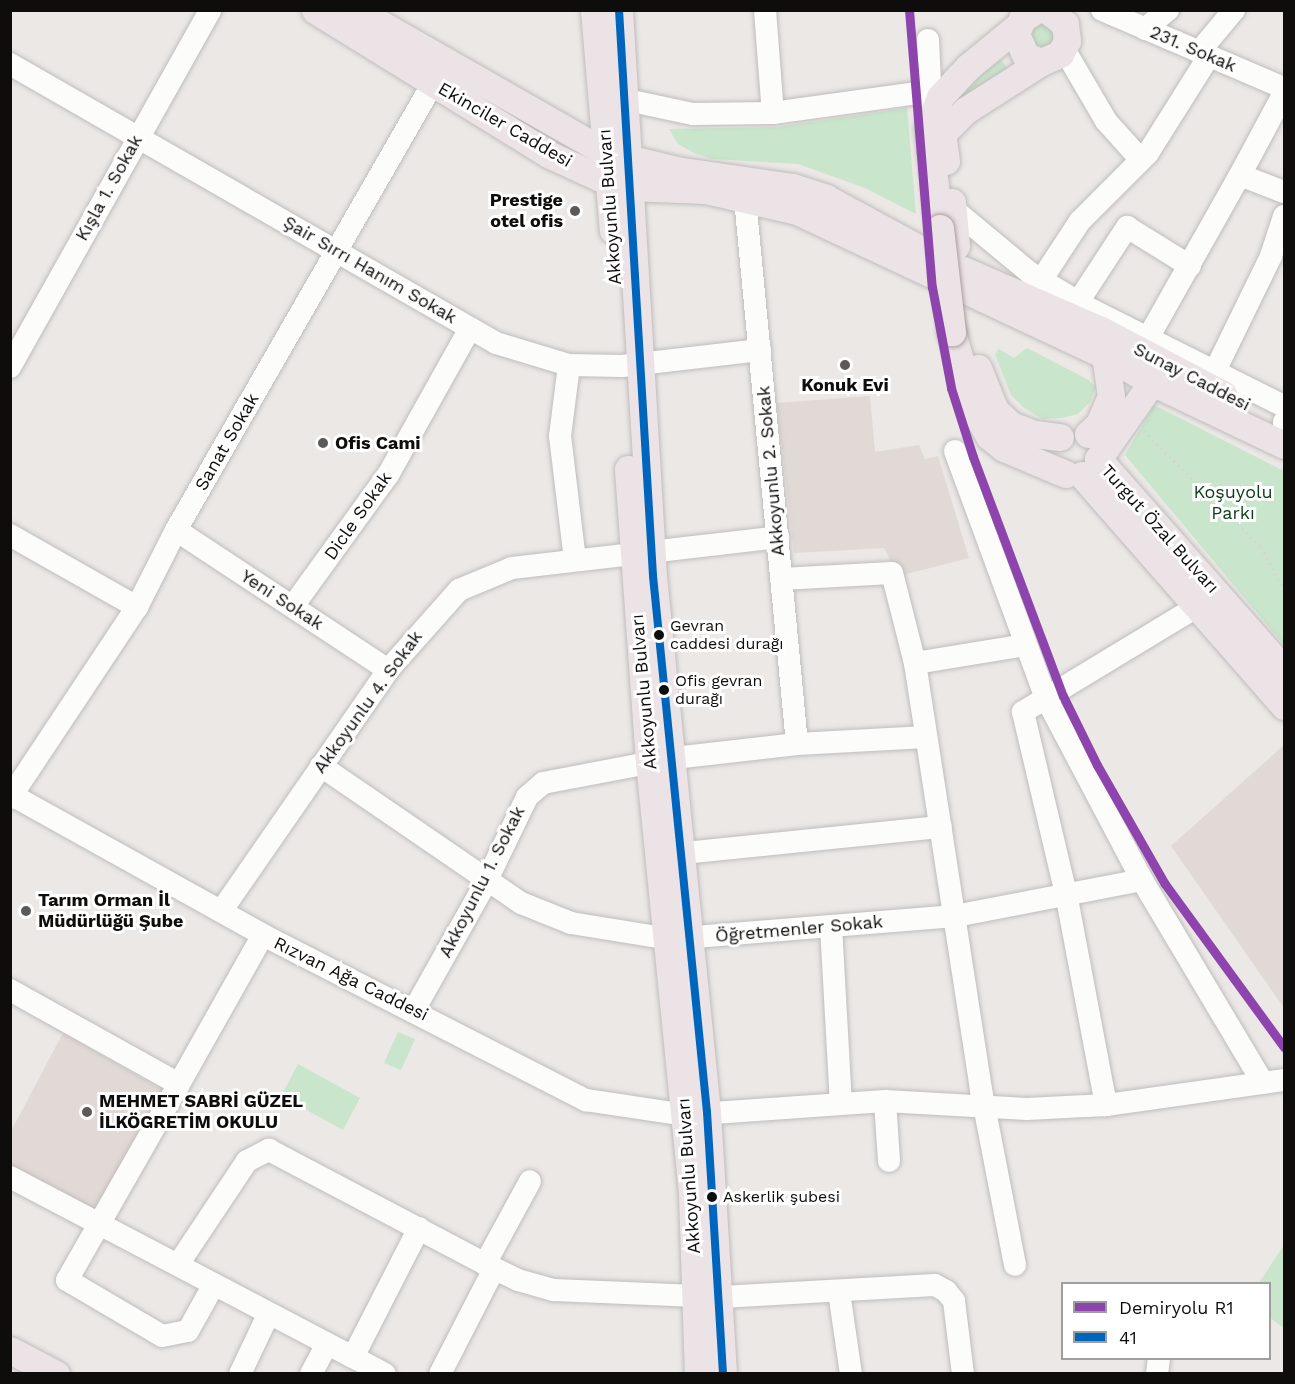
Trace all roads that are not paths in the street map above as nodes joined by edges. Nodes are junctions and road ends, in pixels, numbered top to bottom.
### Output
1 (210, 10) edge
2 (315, 10) edge
3 (356, 10) edge
4 (594, 10) edge
5 (619, 10) edge
6 (765, 10) edge
7 (1047, 10) edge
8 (1102, 10) edge
9 (1168, 10) edge
10 (1234, 10) edge
11 (1027, 18) edge
12 (1145, 29) junction
13 (1064, 39) edge
14 (928, 40) dead end
15 (1204, 54) junction
16 (10, 64) edge
17 (433, 83) junction
18 (1284, 88) edge
19 (1284, 93) edge
20 (627, 100) junction
21 (773, 113) junction
22 (935, 114) junction
23 (138, 136) junction
24 (618, 157) junction
25 (1141, 160) junction
26 (1240, 175) junction
27 (619, 185) junction
28 (1284, 192) edge
29 (745, 199) junction
30 (1284, 216) edge
31 (950, 227) junction
32 (338, 251) junction
33 (911, 254) junction
34 (1190, 266) junction
35 (1042, 279) junction
36 (1078, 302) junction
37 (470, 328) junction
38 (960, 332) junction
39 (1148, 338) junction
40 (1103, 343) junction
41 (760, 350) junction
42 (569, 365) junction
43 (631, 365) junction
44 (10, 367) edge
45 (1215, 371) junction
46 (1152, 382) junction
47 (1284, 406) edge
48 (1284, 423) edge
49 (1088, 434) junction
50 (1060, 436) junction
51 (1284, 445) edge
52 (955, 451) dead end
53 (1082, 470) junction
54 (176, 530) junction
55 (10, 536) edge
56 (778, 537) junction
57 (643, 551) junction
58 (575, 560) junction
59 (781, 579) junction
60 (293, 606) junction
61 (1198, 606) junction
62 (136, 607) junction
63 (1025, 645) junction
64 (915, 663) junction
65 (388, 670) junction
66 (1284, 670) edge
67 (1046, 698) junction
68 (1284, 706) edge
69 (926, 737) junction
70 (797, 744) junction
71 (661, 760) junction
72 (321, 766) junction
73 (11, 796) edge
74 (941, 827) junction
75 (684, 854) junction
76 (1142, 880) junction
77 (486, 882) junction
78 (1066, 894) junction
79 (222, 910) junction
80 (955, 916) junction
81 (831, 926) junction
82 (263, 935) junction
83 (680, 938) junction
84 (10, 990) edge
85 (414, 1010) junction
86 (1274, 1082) edge
87 (179, 1084) junction
88 (885, 1101) junction
89 (841, 1103) junction
90 (985, 1104) junction
91 (1106, 1105) junction
92 (696, 1114) junction
93 (889, 1161) dead end
94 (10, 1177) edge
95 (530, 1181) dead end
96 (101, 1223) junction
97 (419, 1228) junction
98 (180, 1263) junction
99 (1015, 1265) dead end
100 (490, 1266) junction
101 (213, 1286) junction
102 (839, 1292) junction
103 (708, 1296) junction
104 (268, 1314) junction
105 (327, 1344) junction
106 (10, 1350) edge
107 (353, 1357) junction
108 (56, 1374) edge
109 (240, 1374) edge
110 (311, 1374) edge
111 (385, 1374) edge
112 (440, 1374) edge
113 (698, 1374) edge
114 (723, 1374) edge
115 (851, 1374) edge
116 (963, 1374) edge

1 - 23 street, Kışla 1. Sokak
2 - 17 main road, Ekinciler Caddesi
3 - 24 main road, Ekinciler Caddesi
4 - 24 main road, Akkoyunlu Bulvarı
5 - 20 main road, Akkoyunlu Bulvarı
6 - 21 street
7 - 13 main road
8 - 12 street, 231. Sokak
9 - 12 street
10 - 15 street
11 - 13 main road
11 - 22 main road
12 - 15 street, 231. Sokak
13 - 22 main road
13 - 25 street
14 - 22 street
15 - 18 street, 231. Sokak
15 - 25 street
16 - 23 street, Şair Sırrı Hanım Sokak
17 - 27 main road, Ekinciler Caddesi
17 - 32 street, Sanat Sokak
19 - 26 street
20 - 21 street
20 - 24 main road, Akkoyunlu Bulvarı
21 - 22 street
22 - 31 main road
23 - 32 street, Şair Sırrı Hanım Sokak
23 - 44 street, Kışla 1. Sokak
24 - 27 main road, Akkoyunlu Bulvarı
24 - 33 main road, Ekinciler Caddesi
25 - 35 street
26 - 28 street
26 - 34 street
27 - 29 main road, Ekinciler Caddesi
27 - 43 main road, Akkoyunlu Bulvarı
29 - 33 main road, Ekinciler Caddesi
29 - 41 street, Akkoyunlu 2. Sokak
30 - 45 street
31 - 35 street
31 - 38 main road, bridge
32 - 37 street, Şair Sırrı Hanım Sokak
32 - 54 street, Sanat Sokak
33 - 40 main road
34 - 36 street
34 - 39 street
35 - 36 street
36 - 39 street
37 - 42 street, Şair Sırrı Hanım Sokak
37 - 60 street, Dicle Sokak
38 - 50 main road
38 - 53 main road
39 - 45 street
40 - 46 main road, Sunay Caddesi
40 - 48 main road, Sunay Caddesi
40 - 49 main road
41 - 43 street, Şair Sırrı Hanım Sokak
41 - 56 street, Akkoyunlu 2. Sokak
42 - 43 street, Şair Sırrı Hanım Sokak
42 - 58 street
43 - 57 main road, Akkoyunlu Bulvarı
45 - 47 street
46 - 51 main road, Sunay Caddesi
46 - 53 main road, Turgut Özal Bulvarı
49 - 50 main road
49 - 53 main road
50 - 53 main road
52 - 63 street
53 - 61 main road, Turgut Özal Bulvarı
53 - 66 main road, Turgut Özal Bulvarı
54 - 60 street, Yeni Sokak
54 - 62 street, Sanat Sokak
55 - 62 street
56 - 57 street, Akkoyunlu 4. Sokak
56 - 59 street, Akkoyunlu 2. Sokak
57 - 58 street, Akkoyunlu 4. Sokak
57 - 71 main road, Akkoyunlu Bulvarı
58 - 65 street, Akkoyunlu 4. Sokak
59 - 64 street
59 - 70 street, Akkoyunlu 2. Sokak
60 - 65 street, Yeni Sokak
61 - 67 street
61 - 68 main road, Turgut Özal Bulvarı
62 - 73 street, Sanat Sokak
63 - 64 street
63 - 67 street
64 - 69 street
65 - 72 street, Akkoyunlu 4. Sokak
67 - 76 street
67 - 78 street
69 - 70 street, Akkoyunlu 1. Sokak
69 - 74 street
70 - 71 street, Akkoyunlu 1. Sokak
71 - 75 main road, Akkoyunlu Bulvarı
71 - 77 street, Akkoyunlu 1. Sokak
71 - 83 main road, Akkoyunlu Bulvarı
72 - 77 street, Öğretmenler Sokak
72 - 79 street, Akkoyunlu 4. Sokak
73 - 79 street, Rızvan Ağa Caddesi
74 - 75 street
74 - 80 street
75 - 83 main road, Akkoyunlu Bulvarı
76 - 78 street, Öğretmenler Sokak
76 - 86 street
77 - 83 street, Öğretmenler Sokak
77 - 85 street, Akkoyunlu 1. Sokak
78 - 80 street, Öğretmenler Sokak
78 - 91 street
79 - 82 street, Rızvan Ağa Caddesi
80 - 81 street, Öğretmenler Sokak
80 - 90 street
81 - 83 street, Öğretmenler Sokak
81 - 89 street
82 - 85 street, Rızvan Ağa Caddesi
82 - 87 street
83 - 92 main road, Akkoyunlu Bulvarı
84 - 87 street
85 - 92 street, Rızvan Ağa Caddesi
86 - 91 street, Rızvan Ağa Caddesi
87 - 96 street
88 - 89 street, Rızvan Ağa Caddesi
88 - 90 street, Rızvan Ağa Caddesi
88 - 93 street
89 - 92 street, Rızvan Ağa Caddesi
90 - 91 street, Rızvan Ağa Caddesi
90 - 99 street
92 - 103 main road, Akkoyunlu Bulvarı
94 - 96 street
95 - 100 street
96 - 98 street
96 - 101 street
97 - 98 street
97 - 100 street
97 - 107 street
98 - 101 street
100 - 103 street
100 - 112 street
101 - 104 street
102 - 103 street
102 - 115 street
102 - 116 street
103 - 113 main road, Akkoyunlu Bulvarı
103 - 114 main road, Akkoyunlu Bulvarı
104 - 105 street
104 - 109 street
105 - 107 street
105 - 110 street
106 - 108 main road
107 - 111 street

